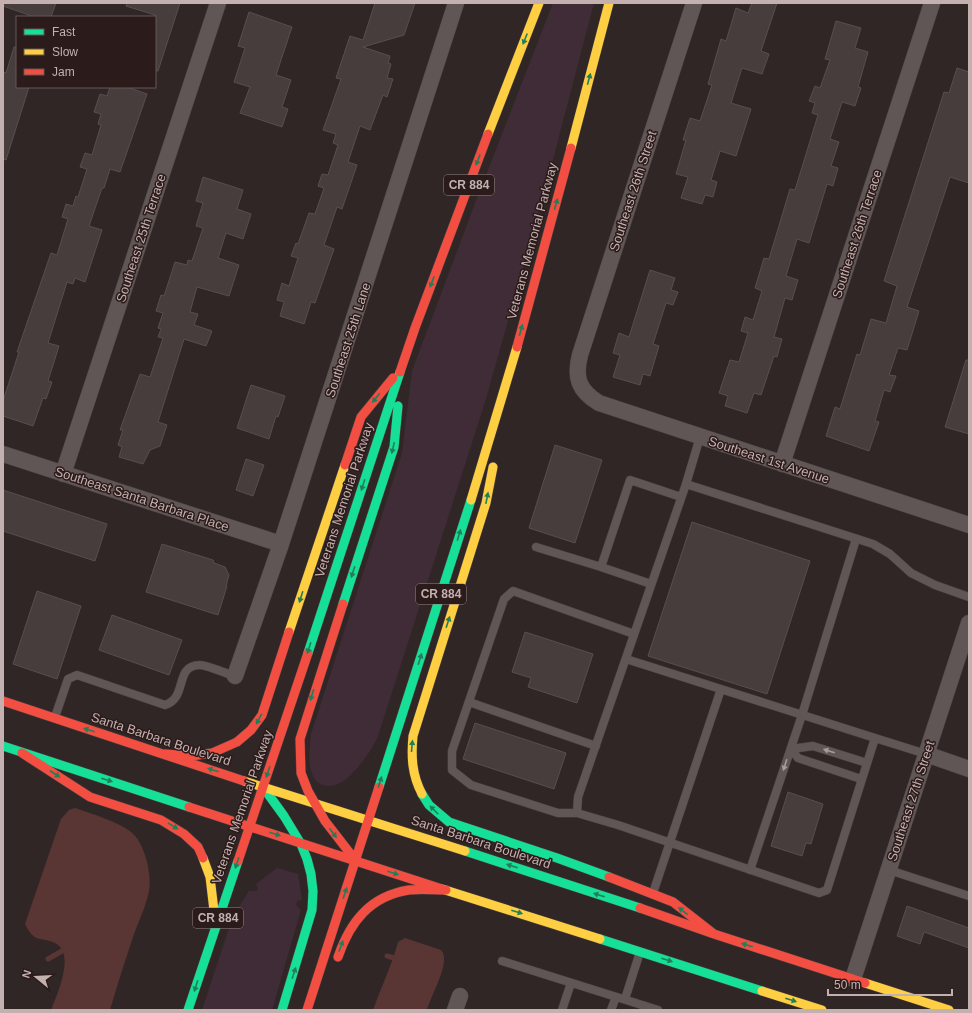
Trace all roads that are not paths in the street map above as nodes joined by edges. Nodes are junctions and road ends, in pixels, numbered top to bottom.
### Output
1 (218, 3) edge
2 (456, 3) edge
3 (539, 3) edge
4 (609, 3) edge
5 (694, 3) edge
6 (932, 3) edge
7 (510, 367) junction
8 (401, 368) junction
9 (578, 381) joint
10 (700, 437) junction
11 (3, 454) edge
12 (782, 464) junction
13 (63, 474) junction
14 (686, 484) junction
15 (682, 496) junction
16 (969, 525) edge
17 (856, 539) junction
18 (281, 544) junction
19 (536, 547) dead end
20 (601, 568) junction
21 (651, 584) junction
22 (969, 597) edge
23 (969, 623) edge
24 (634, 634) junction
25 (626, 659) junction
26 (235, 676) joint
27 (721, 689) junction
28 (3, 701) edge
29 (469, 702) junction
30 (802, 715) junction
31 (54, 718) junction
32 (875, 738) junction
33 (3, 746) edge
34 (596, 746) junction
35 (791, 749) junction
36 (22, 753) junction
37 (165, 754) junction
38 (926, 754) junction
39 (867, 763) junction
40 (969, 768) edge
41 (861, 779) junction
42 (263, 787) junction
43 (314, 803) junction
44 (577, 814) junction
45 (369, 820) junction
46 (250, 826) junction
47 (301, 843) junction
48 (671, 843) junction
49 (356, 861) junction
50 (750, 870) junction
51 (889, 870) junction
52 (446, 890) junction
53 (969, 896) edge
54 (649, 902) junction
55 (216, 925) junction
56 (714, 934) junction
57 (640, 951) junction
58 (502, 961) dead end
59 (335, 965) dead end
60 (853, 979) junction
61 (571, 983) junction
62 (616, 997) junction
63 (625, 999) junction
64 (188, 1010) edge
65 (282, 1010) edge
66 (307, 1010) edge
67 (562, 1010) edge
68 (611, 1010) edge
69 (658, 1010) edge
70 (822, 1010) edge
71 (949, 1010) edge

1 - 13 street, Southeast 25th Terrace
2 - 18 street, Southeast 25th Lane
3 -> 8 main road, Veterans Memorial Parkway / CR 884
7 -> 4 main road, Veterans Memorial Parkway / CR 884
5 - 9 street, Southeast 26th Street
6 - 12 street, Southeast 26th Terrace
45 -> 7 main road, Veterans Memorial Parkway / CR 884
54 -> 7 main road
8 -> 37 main road
8 -> 42 main road, Veterans Memorial Parkway / CR 884
8 -> 43 main road
9 - 10 street, Southeast 1st Avenue
10 - 12 street, Southeast 1st Avenue
10 - 14 lane
11 - 13 street, Southeast Santa Barbara Place
12 - 16 street, Southeast 1st Avenue
13 - 18 street, Southeast Santa Barbara Place
14 - 15 lane
14 - 17 lane
15 - 20 lane
15 - 21 lane
17 - 22 lane
17 - 30 lane
18 - 26 street, Southeast 25th Lane
19 - 20 lane
20 - 21 lane
21 - 24 lane
23 - 38 street, Southeast 27th Street
24 - 25 lane
24 - 29 lane
25 - 27 lane
25 - 34 lane
26 - 31 lane
27 - 30 lane
27 - 48 lane
28 - 31 main road, Santa Barbara Boulevard
29 - 34 lane
29 - 44 lane
30 - 32 lane
30 - 35 lane
37 -> 31 main road, Santa Barbara Boulevard
32 - 38 lane
32 - 39 lane
33 - 36 main road
34 - 44 lane
39 -> 35 lane
35 - 41 lane
35 -> 50 lane
36 -> 46 main road
36 -> 55 main road
42 -> 37 main road, Santa Barbara Boulevard
38 - 40 street
38 - 51 street, Southeast 27th Street
39 - 41 lane
41 - 50 lane
42 - 43 main road, Santa Barbara Boulevard
42 - 46 main road, Veterans Memorial Parkway / CR 884
42 - 47 main road
43 - 45 main road, Santa Barbara Boulevard
43 -> 49 main road
44 - 48 lane
45 - 49 main road, Veterans Memorial Parkway / CR 884
54 -> 45 main road, Santa Barbara Boulevard
46 -> 47 main road
46 -> 55 main road, Veterans Memorial Parkway / CR 884
47 - 49 main road
65 -> 47 main road
48 - 50 lane
48 - 54 lane
49 -> 52 main road
66 -> 49 main road, Veterans Memorial Parkway / CR 884
51 - 53 lane
51 - 60 street, Southeast 27th Street
52 -> 57 main road
59 -> 52 main road
54 - 56 main road, Santa Barbara Boulevard
56 -> 54 main road
55 -> 64 main road, Veterans Memorial Parkway / CR 884
60 -> 56 main road, Santa Barbara Boulevard
57 - 63 lane
57 -> 70 main road
58 - 61 lane
60 - 71 main road, Santa Barbara Boulevard
61 - 62 lane
61 - 67 lane
62 - 63 lane
62 - 68 lane
63 - 69 lane

